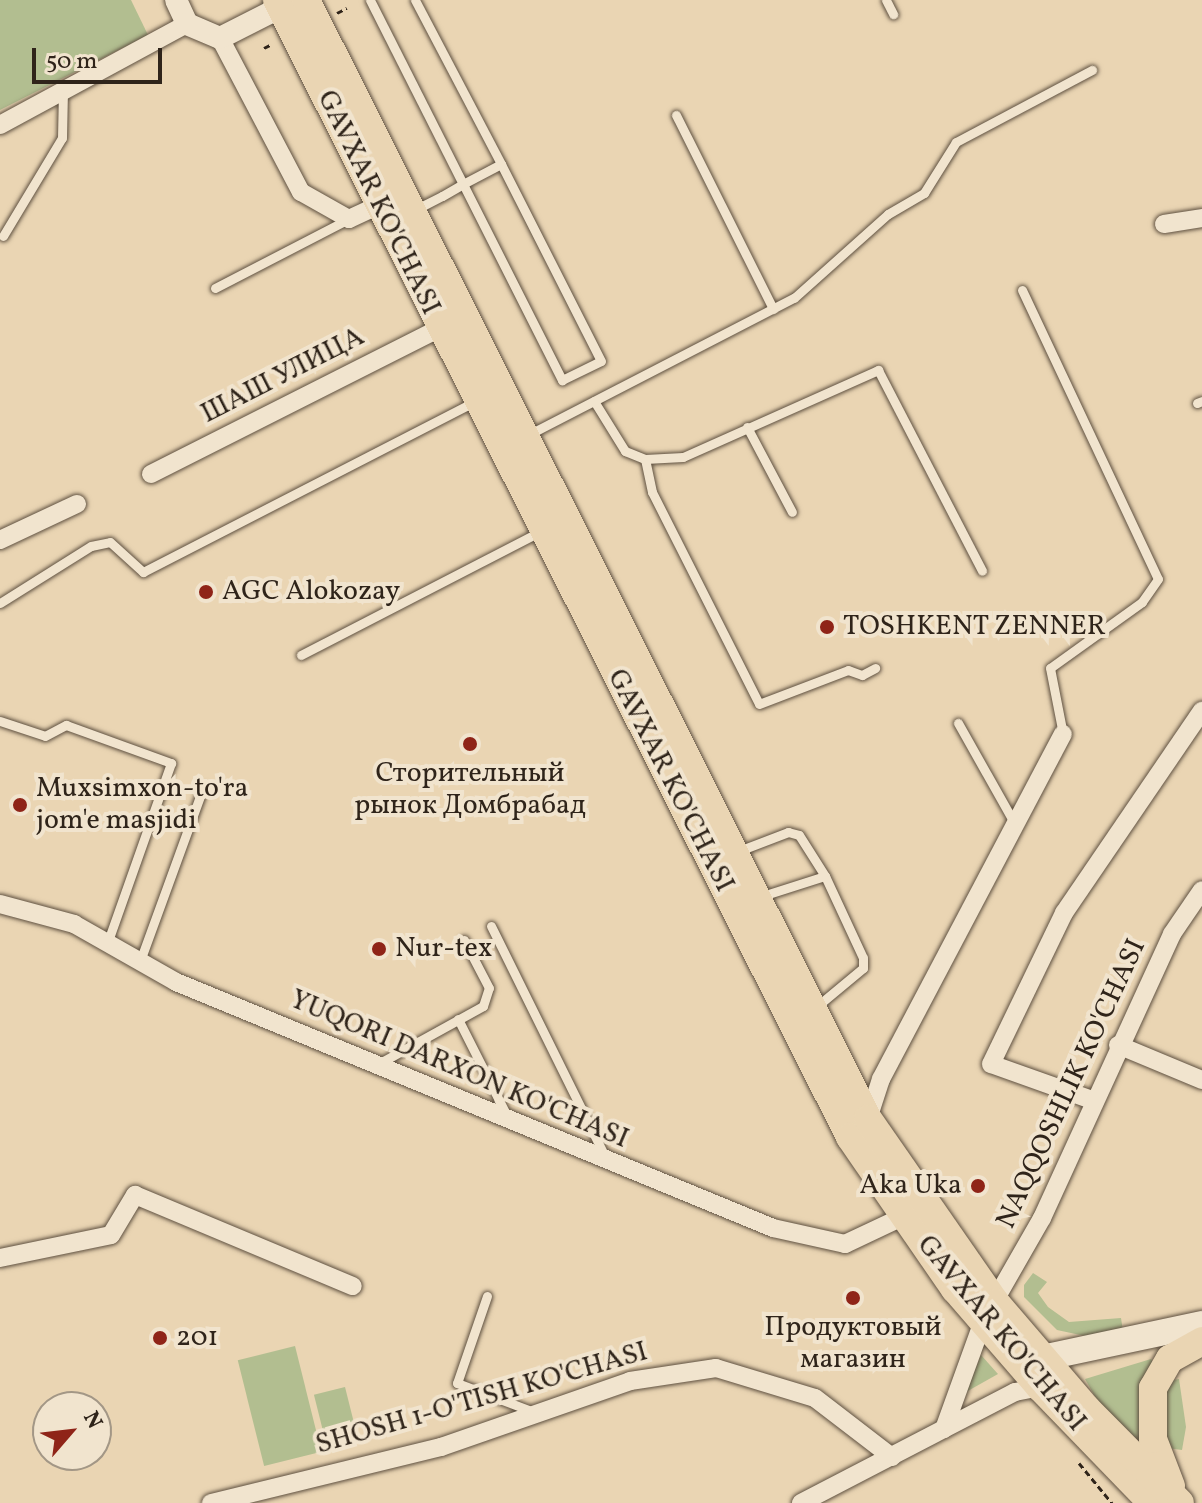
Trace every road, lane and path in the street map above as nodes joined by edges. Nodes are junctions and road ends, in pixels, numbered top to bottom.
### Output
1 (176, 0) edge
2 (370, 0) edge
3 (415, 0) edge
4 (886, 0) edge
5 (290, 2) edge
6 (347, 8) dead end
7 (893, 14) dead end
8 (333, 15) dead end
9 (187, 24) junction
10 (220, 38) junction
11 (270, 45) dead end
12 (264, 48) dead end
13 (1092, 70) dead end
14 (63, 88) junction
15 (676, 115) dead end
16 (0, 125) edge
17 (501, 164) junction
18 (463, 184) junction
19 (379, 205) junction
20 (413, 211) junction
21 (1202, 218) edge
22 (349, 219) junction
23 (1164, 224) dead end
24 (3, 236) dead end
25 (215, 288) dead end
26 (1022, 290) dead end
27 (773, 309) junction
28 (440, 328) junction
29 (477, 400) junction
30 (594, 401) junction
31 (747, 427) junction
32 (527, 435) junction
33 (501, 449) junction
34 (645, 459) junction
35 (151, 474) dead end
36 (77, 504) dead end
37 (792, 512) dead end
38 (542, 530) junction
39 (0, 539) edge
40 (982, 571) dead end
41 (0, 603) edge
42 (301, 655) dead end
43 (875, 668) dead end
44 (1202, 711) edge
45 (0, 721) edge
46 (958, 723) dead end
47 (1063, 734) joint
48 (203, 788) dead end
49 (1015, 824) junction
50 (723, 858) junction
51 (825, 876) junction
52 (1202, 890) edge
53 (744, 902) junction
54 (0, 904) edge
55 (491, 926) dead end
56 (464, 940) dead end
57 (108, 941) junction
58 (140, 961) junction
59 (803, 1018) junction
60 (458, 1019) junction
61 (1118, 1045) junction
62 (375, 1066) junction
63 (1202, 1080) edge
64 (1092, 1100) junction
65 (868, 1119) junction
66 (510, 1120) junction
67 (609, 1164) junction
68 (902, 1217) junction
69 (0, 1258) edge
70 (353, 1286) dead end
71 (487, 1296) dead end
72 (989, 1312) junction
73 (1202, 1324) edge
74 (1202, 1340) edge
75 (1037, 1377) junction
76 (537, 1413) junction
77 (944, 1429) junction
78 (892, 1457) junction
79 (822, 1499) edge
80 (211, 1503) edge
81 (801, 1503) edge
82 (1152, 1503) edge
83 (1182, 1503) edge

1 - 9 street
2 - 18 lane
3 - 17 lane
4 - 7 lane
5 - 10 street
5 - 19 main road, GAVXAR KO'CHASI
5 - 20 main road, GAVXAR KO'CHASI
6 - 8 path
9 - 10 street
9 - 14 street
10 - 22 street
11 - 12 path
13 - 27 lane
14 - 16 street
14 - 24 lane
15 - 27 lane
17 - 18 lane
17 - 18 lane
18 - 20 lane
19 - 22 street
19 - 28 main road, GAVXAR KO'CHASI
20 - 32 main road, GAVXAR KO'CHASI
21 - 23 street
22 - 25 lane
26 - 47 lane
27 - 30 lane
28 - 29 main road, GAVXAR KO'CHASI
28 - 35 street, ШАШ УЛИЦА
29 - 33 main road, GAVXAR KO'CHASI
29 - 41 lane
30 - 32 lane
30 - 34 lane
31 - 34 lane
31 - 37 lane
31 - 40 lane
32 - 33 lane
32 - 50 main road, GAVXAR KO'CHASI
33 - 38 main road, GAVXAR KO'CHASI
34 - 43 lane
36 - 39 street
38 - 42 lane
38 - 50 main road, GAVXAR KO'CHASI
44 - 64 street
45 - 57 lane
46 - 49 lane
47 - 49 street
48 - 58 lane
49 - 65 street
50 - 51 lane
50 - 53 main road, GAVXAR KO'CHASI
51 - 53 lane
51 - 59 lane
52 - 61 street, NAQQOSHLIK KO'CHASI
53 - 59 main road, GAVXAR KO'CHASI
54 - 57 street, YUQORI DARXON KO'CHASI
55 - 67 lane
56 - 60 lane
57 - 58 street, YUQORI DARXON KO'CHASI
58 - 62 street, YUQORI DARXON KO'CHASI
59 - 65 main road, GAVXAR KO'CHASI
59 - 68 main road, GAVXAR KO'CHASI
60 - 62 lane
60 - 66 lane
61 - 63 street
61 - 64 street, NAQQOSHLIK KO'CHASI
62 - 66 street, YUQORI DARXON KO'CHASI
64 - 72 street, NAQQOSHLIK KO'CHASI
65 - 72 main road, GAVXAR KO'CHASI
66 - 67 street, YUQORI DARXON KO'CHASI
67 - 68 street, YUQORI DARXON KO'CHASI
68 - 72 main road, GAVXAR KO'CHASI
69 - 70 street
71 - 76 lane
72 - 75 main road, GAVXAR KO'CHASI
72 - 77 street, NAQQOSHLIK KO'CHASI
73 - 75 main road
74 - 75 main road
74 - 83 main road
75 - 77 street
75 - 82 main road, GAVXAR KO'CHASI
75 - 83 main road, GAVXAR KO'CHASI
76 - 78 street, SHOSH 1-O'TISH KO'CHASI
76 - 80 street, SHOSH 1-O'TISH KO'CHASI
77 - 78 street
78 - 79 street
79 - 81 street

